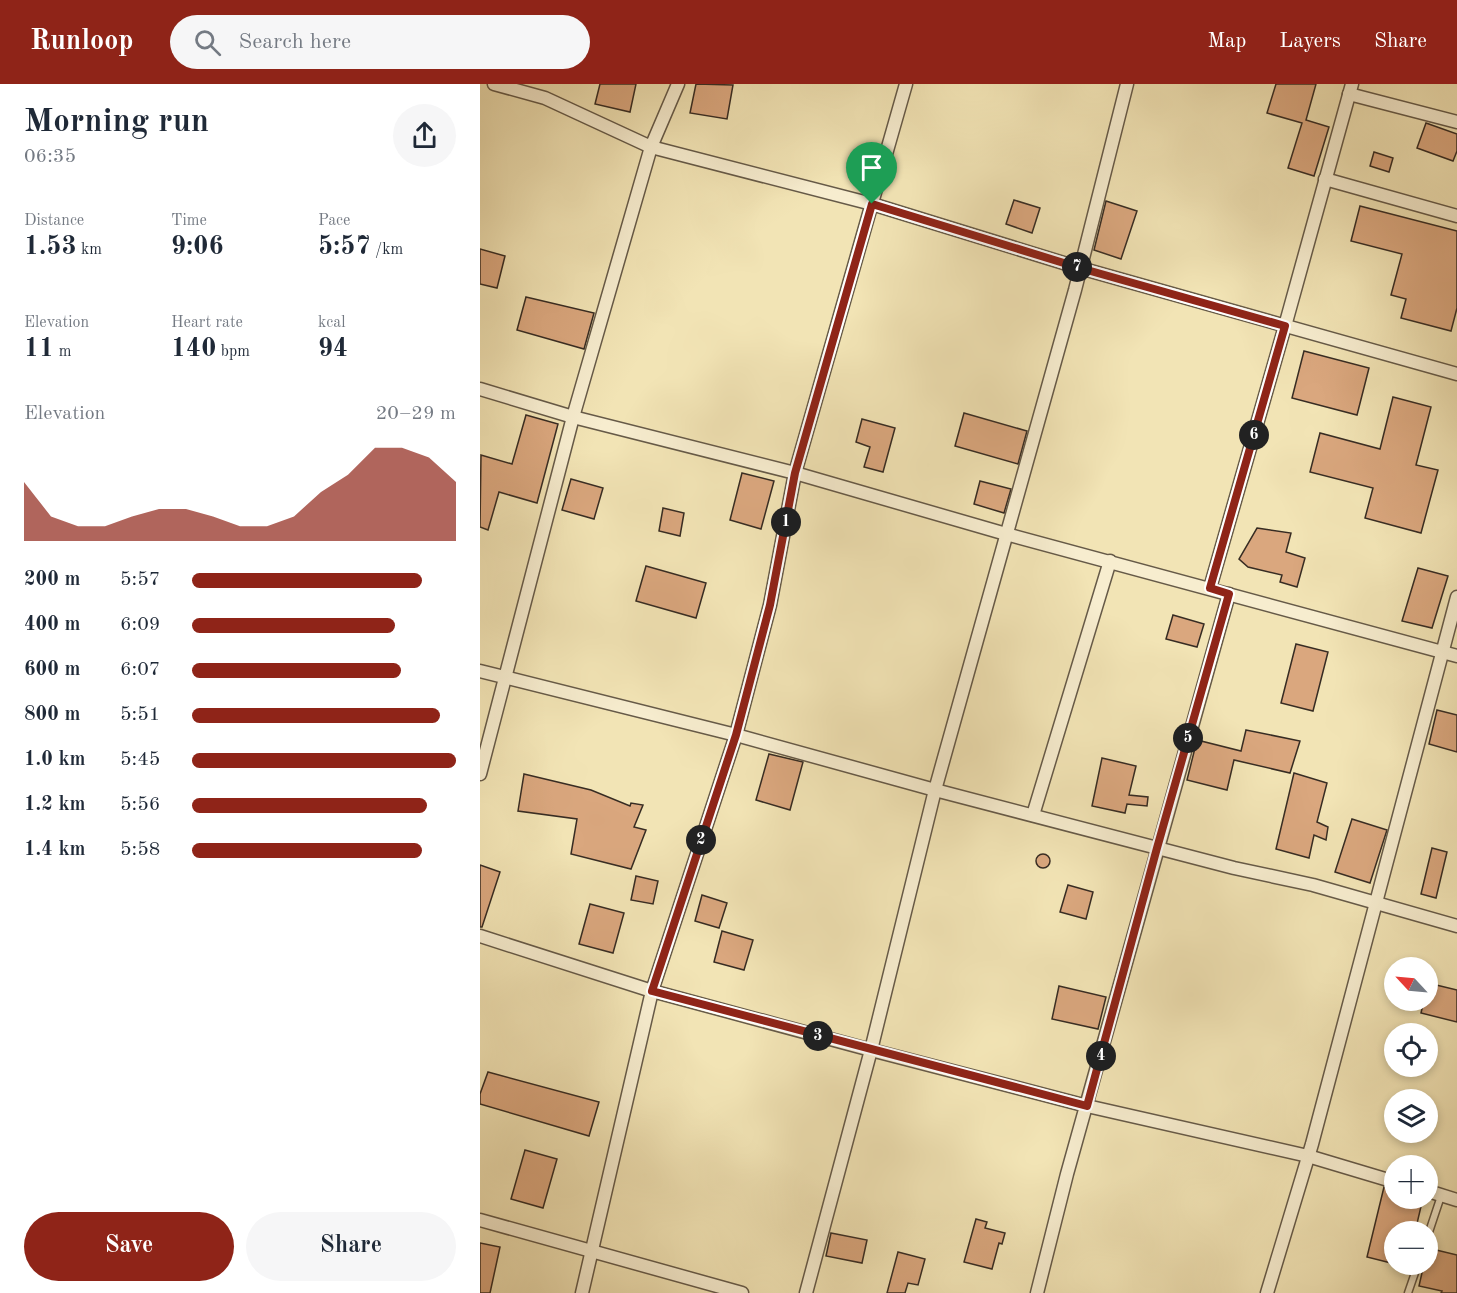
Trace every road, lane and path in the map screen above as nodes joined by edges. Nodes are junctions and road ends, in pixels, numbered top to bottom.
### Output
1 (494, 84) edge
2 (678, 84) edge
3 (906, 84) edge
4 (1127, 84) edge
5 (1350, 89) edge
6 (1457, 122) edge
7 (651, 147) junction
8 (1324, 179) junction
9 (872, 204) junction
10 (1457, 216) edge
11 (1080, 268) junction
12 (1285, 326) junction
13 (1457, 374) edge
14 (480, 388) edge
15 (573, 417) junction
16 (795, 473) junction
17 (1006, 534) junction
18 (1110, 561) junction
19 (1210, 588) junction
20 (1229, 594) junction
21 (1457, 597) edge
22 (1443, 652) junction
23 (1457, 656) edge
24 (480, 671) edge
25 (505, 677) junction
26 (736, 735) junction
27 (480, 774) edge
28 (935, 790) junction
29 (1033, 815) junction
30 (1157, 848) junction
31 (1377, 904) junction
32 (1457, 926) edge
33 (480, 936) edge
34 (652, 991) junction
35 (871, 1050) junction
36 (1087, 1106) junction
37 (1308, 1156) junction
38 (1384, 1179) edge
39 (1438, 1194) edge
40 (1442, 1195) junction
41 (1457, 1200) edge
42 (480, 1220) edge
43 (1433, 1221) edge
44 (592, 1252) junction
45 (1414, 1275) edge
46 (582, 1293) edge
47 (742, 1293) edge
48 (806, 1293) edge
49 (1037, 1293) edge
50 (1267, 1293) edge
51 (1408, 1293) edge

1 - 7 street
2 - 7 street
3 - 9 street
4 - 11 street
5 - 6 street
5 - 8 street
7 - 9 street
7 - 15 street
8 - 10 street
8 - 12 street
9 - 11 street
9 - 16 street
11 - 12 street
11 - 17 street
12 - 13 street
12 - 19 street
14 - 15 street
15 - 16 street
15 - 25 street
16 - 17 street
16 - 26 street
17 - 18 street
17 - 28 street
18 - 19 street
18 - 29 street
19 - 20 street
20 - 22 street
20 - 30 street
21 - 22 street
22 - 23 street
22 - 31 street
24 - 25 street
25 - 26 street
25 - 27 street
26 - 28 street
26 - 34 street
28 - 29 street
28 - 35 street
29 - 30 street
30 - 31 street
30 - 36 street
31 - 32 street
31 - 37 street
33 - 34 street
34 - 35 street
34 - 44 street
35 - 36 street
35 - 48 street
36 - 37 street
36 - 49 street
37 - 38 street
37 - 50 street
39 - 40 street
40 - 41 street
40 - 43 lane
42 - 44 street
44 - 46 street
44 - 47 street
45 - 51 lane

